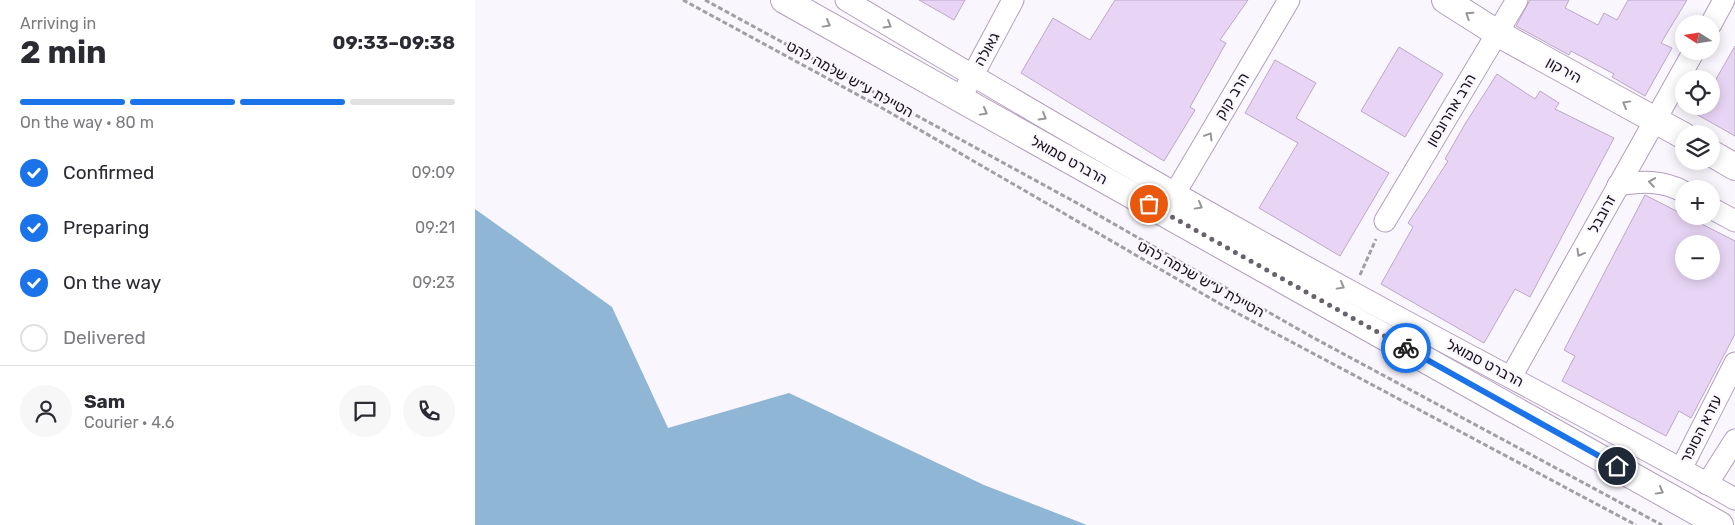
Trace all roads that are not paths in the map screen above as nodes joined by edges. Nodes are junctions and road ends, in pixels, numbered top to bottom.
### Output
1 (784, 0) edge
2 (846, 0) edge
3 (1013, 0) edge
4 (1289, 0) edge
5 (1445, 0) edge
6 (1517, 0) edge
7 (1724, 0) edge
8 (1716, 15) edge
9 (1497, 33) junction
10 (1689, 60) edge
11 (972, 76) junction
12 (961, 99) junction
13 (1655, 119) junction
14 (1675, 131) edge
15 (1720, 158) edge
16 (1735, 167) edge
17 (1618, 185) junction
18 (1675, 188) edge
19 (1175, 193) junction
20 (1720, 213) edge
21 (1385, 221) road end
22 (1735, 221) edge
23 (1735, 363) edge
24 (1511, 377) junction
25 (1735, 440) edge
26 (1681, 469) junction
27 (1707, 484) junction
28 (1735, 499) edge
29 (1720, 525) edge

1 -> 12 main road, הרברט סמואל
2 -> 11 street, הרברט סמואל
3 - 11 street, גאולה
19 -> 4 street, הרב קוק
9 -> 5 main road, הירקון
6 - 9 street, הרב אהרונסון
7 - 8 street
13 -> 9 main road, הירקון
9 - 21 street, הרב אהרונסון
10 - 13 street, זרובבל
11 - 12 street, גאולה
11 -> 19 street, הרברט סמואל
12 -> 29 main road, הרברט סמואל
13 - 14 main road, הירקון
13 - 17 street, זרובבל
15 - 16 main road
18 -> 17 street
17 -> 24 street, זרובבל
19 -> 24 street, הרברט סמואל
20 - 22 street
23 - 26 street, עזרא הסופר
24 - 26 street, הרברט סמואל
25 - 27 street
26 - 27 street, הרברט סמואל
27 - 28 street, הרברט סמואל

